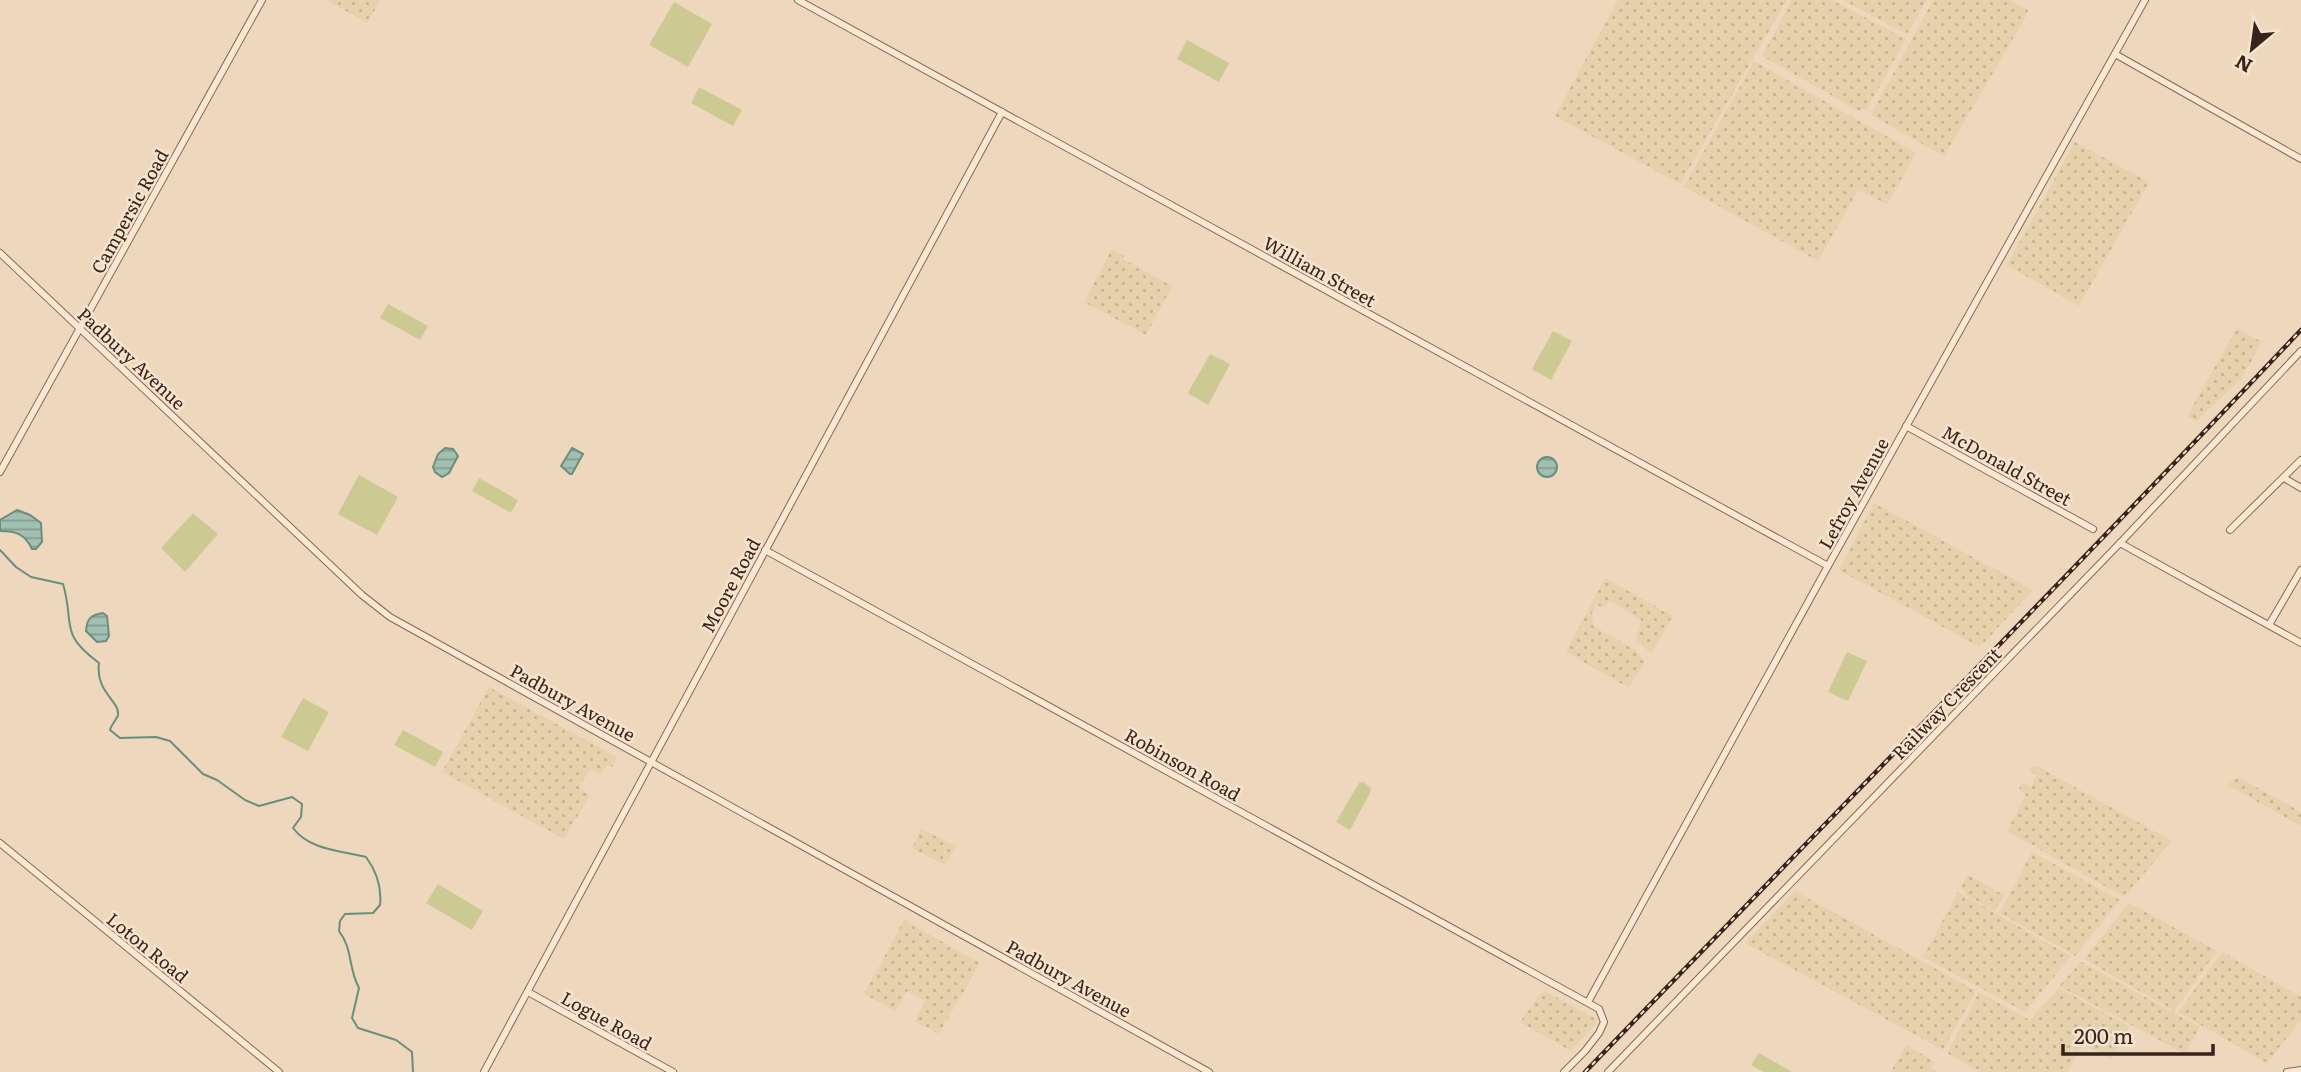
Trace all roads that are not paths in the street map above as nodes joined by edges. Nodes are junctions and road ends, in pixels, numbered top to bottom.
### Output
1 (262, 0) edge
2 (798, 0) edge
3 (2145, 0) edge
4 (2115, 54) junction
5 (1002, 112) junction
6 (2301, 159) edge
7 (0, 253) edge
8 (80, 328) junction
9 (2301, 351) edge
10 (1906, 426) junction
11 (2301, 460) edge
12 (0, 472) edge
13 (2284, 478) junction
14 (2301, 488) edge
15 (2093, 528) dead end
16 (2230, 530) dead end
17 (2120, 543) junction
18 (765, 550) junction
19 (1828, 566) junction
20 (2301, 570) edge
21 (2269, 625) junction
22 (2301, 643) edge
23 (652, 761) junction
24 (0, 843) edge
25 (528, 992) junction
26 (1588, 1002) junction
27 (2301, 1070) edge
28 (279, 1072) edge
29 (484, 1072) edge
30 (673, 1072) edge
31 (1209, 1072) edge
32 (1564, 1072) edge
33 (1608, 1072) edge
34 (2287, 1072) edge

1 - 8 street, Campersic Road
2 - 5 street, William Street
3 - 4 street, Lefroy Avenue
4 - 6 street
4 - 10 street, Lefroy Avenue
5 - 18 street, Moore Road
5 - 19 street, William Street
7 - 8 street, Padbury Avenue
8 - 12 street, Campersic Road
8 - 23 street, Padbury Avenue
9 - 17 street, Railway Crescent
10 - 15 street, McDonald Street
10 - 19 street, Lefroy Avenue
11 - 13 street
13 - 14 street
13 - 16 street
17 - 21 street
17 - 33 street, Railway Crescent
18 - 23 street, Moore Road
18 - 26 street, Robinson Road
19 - 26 street, Lefroy Avenue
20 - 21 street
21 - 22 street
23 - 25 street, Moore Road
23 - 31 street, Padbury Avenue
24 - 28 street, Loton Road
25 - 29 street, Moore Road
25 - 30 street, Logue Road
26 - 32 street
27 - 34 street

